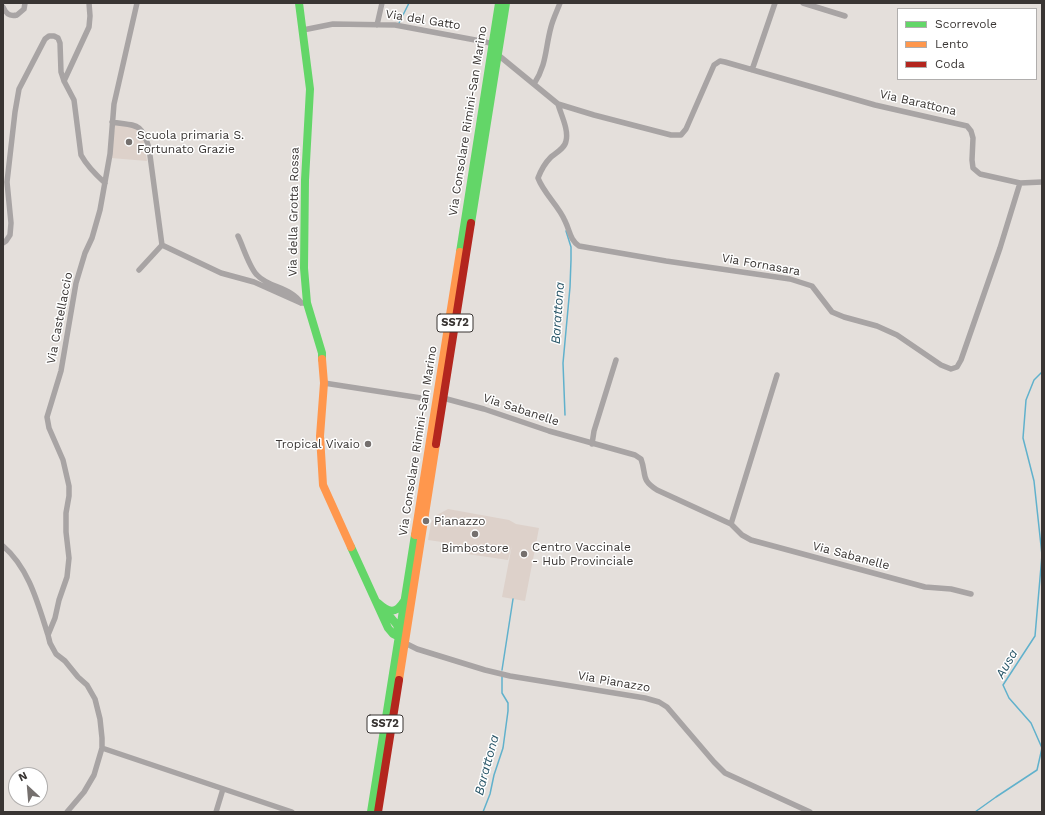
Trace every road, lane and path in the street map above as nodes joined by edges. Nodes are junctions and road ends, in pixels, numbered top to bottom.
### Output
1 (25, 3) edge
2 (89, 3) edge
3 (137, 3) edge
4 (299, 3) edge
5 (382, 3) edge
6 (499, 3) edge
7 (506, 3) edge
8 (560, 3) edge
9 (776, 3) edge
10 (803, 3) edge
11 (3, 7) edge
12 (845, 16) dead end
13 (377, 25) junction
14 (303, 30) junction
15 (492, 44) junction
16 (498, 55) junction
17 (752, 70) junction
18 (64, 81) junction
19 (534, 84) junction
20 (558, 104) junction
21 (112, 122) junction
22 (1042, 182) edge
23 (105, 183) junction
24 (1020, 183) junction
25 (238, 236) dead end
26 (3, 242) edge
27 (162, 246) junction
28 (140, 270) dead end
29 (304, 303) junction
30 (616, 360) dead end
31 (777, 375) dead end
32 (324, 383) junction
33 (421, 398) dead end
34 (443, 398) junction
35 (592, 444) junction
36 (731, 524) junction
37 (3, 546) edge
38 (971, 594) dead end
39 (375, 600) junction
40 (405, 600) junction
41 (384, 609) junction
42 (48, 635) junction
43 (402, 640) junction
44 (102, 748) junction
45 (223, 789) junction
46 (67, 812) edge
47 (216, 812) edge
48 (292, 812) edge
49 (371, 812) edge
50 (378, 812) edge
51 (810, 812) edge

1 - 11 street
2 - 18 street
3 - 21 street, Via Castellaccio
4 - 14 main road, Via della Grotta Rossa
5 - 13 street
6 - 15 main road, Via Consolare Rimini-San Marino / SS72
7 - 16 main road, Via Consolare Rimini-San Marino / SS72
8 - 19 street
9 - 17 street
10 - 12 street
13 - 14 street, Via del Gatto
13 - 15 street, Via del Gatto
14 - 29 main road, Via della Grotta Rossa
15 - 16 street
15 - 40 main road, Via Consolare Rimini-San Marino / SS72
16 - 19 street, Via Barattona
16 - 34 main road, Via Consolare Rimini-San Marino / SS72
17 - 20 street, Via Barattona
17 - 24 street, Via Barattona
18 - 23 street
18 - 26 street
19 - 20 street, Via Barattona
20 - 24 street, Via Fornasara
21 - 23 street, Via Castellaccio
21 - 27 street
22 - 24 street, Via Barattona
23 - 42 street, Via Castellaccio
25 - 29 street
27 - 28 street
27 - 29 street
29 - 32 main road, Via della Grotta Rossa
30 - 35 street
31 - 36 street
32 - 33 street, Via Consolare Rimini-San Marino
32 - 39 main road, Via della Grotta Rossa
34 - 35 street, Via Sabanelle
34 - 43 main road, Via Consolare Rimini-San Marino / SS72
35 - 36 street, Via Sabanelle
36 - 38 street, Via Sabanelle
37 - 42 street
39 - 41 main road, Via della Grotta Rossa
39 - 43 main road, Via della Grotta Rossa
40 - 41 main road
40 - 43 main road, Via Consolare Rimini-San Marino / SS72
41 - 43 main road, Via della Grotta Rossa
42 - 44 street
43 - 49 main road, Via Consolare Rimini-San Marino / SS72
43 - 50 main road, Via Consolare Rimini-San Marino / SS72
43 - 51 street, Via Pianazzo
44 - 45 street
44 - 46 street
45 - 47 street
45 - 48 street

